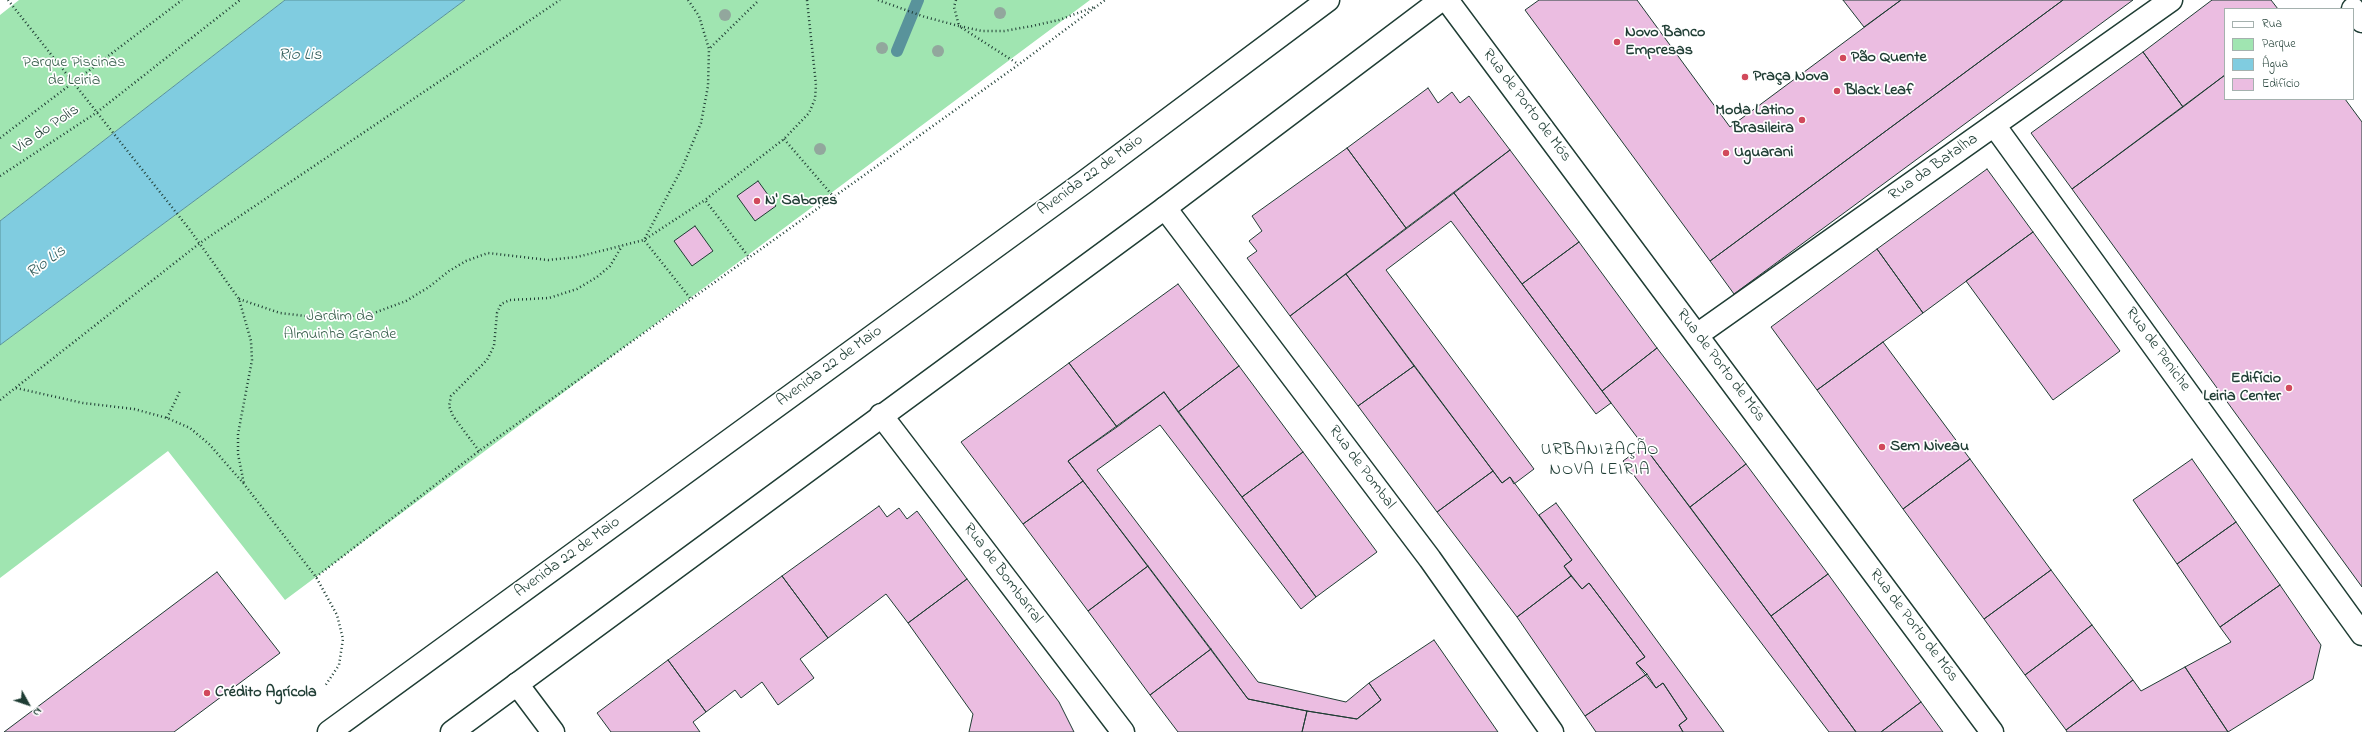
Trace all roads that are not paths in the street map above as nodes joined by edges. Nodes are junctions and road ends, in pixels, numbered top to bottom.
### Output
1 (1328, 0) edge
2 (1441, 0) edge
3 (1447, 0) edge
4 (2171, 0) edge
5 (2346, 0) edge
6 (2352, 8) edge
7 (2354, 10) edge
8 (2362, 22) edge
9 (1994, 125) junction
10 (1165, 208) junction
11 (1697, 335) junction
12 (881, 415) junction
13 (2362, 634) edge
14 (517, 684) junction
15 (329, 732) edge
16 (452, 732) edge
17 (554, 732) edge
18 (1123, 732) edge
19 (1552, 732) edge
20 (1992, 732) edge

1 - 15 street, Avenida 22 de Maio
2 - 10 street
3 - 11 street, Rua de Porto de Mós
4 - 9 street, Rua da Batalha
5 - 6 street
7 - 8 street
9 - 11 street, Rua da Batalha
9 - 13 street, Rua de Peniche
10 - 12 street
10 - 19 street, Rua de Pombal
11 - 20 street, Rua de Porto de Mós
12 - 14 street
12 - 18 street, Rua de Bombarral
14 - 16 street
14 - 17 street

